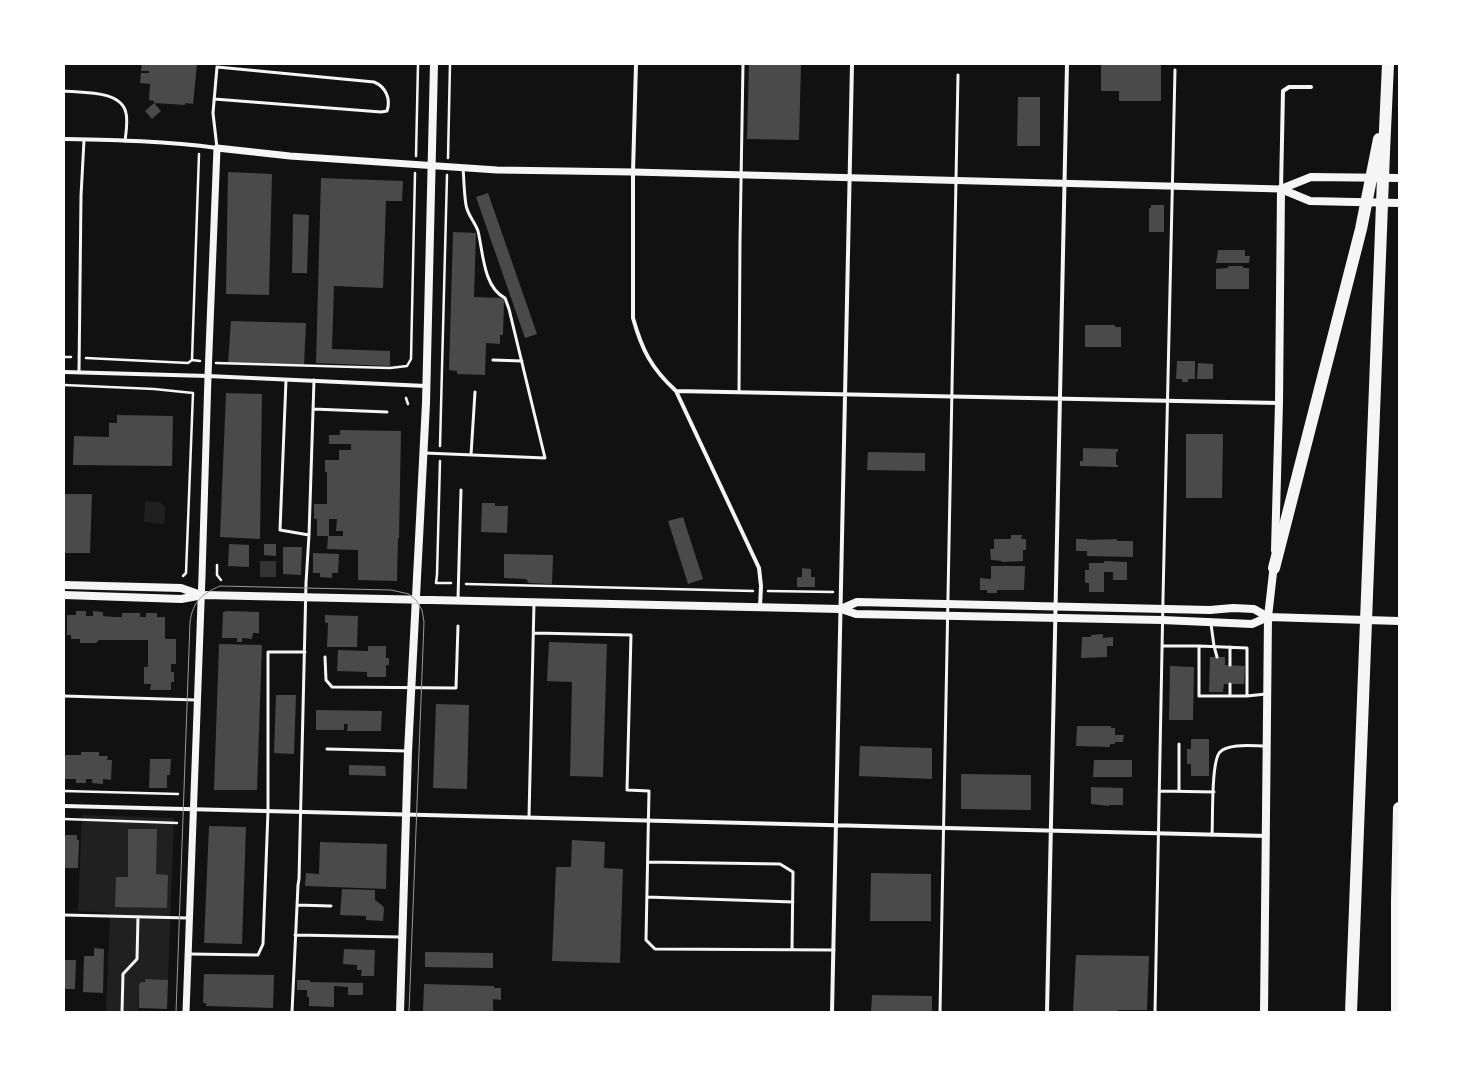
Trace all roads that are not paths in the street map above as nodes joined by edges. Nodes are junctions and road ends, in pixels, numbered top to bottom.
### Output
1 (434, 64) edge
2 (636, 64) edge
3 (743, 64) edge
4 (852, 64) edge
5 (1067, 64) edge
6 (1388, 64) edge
7 (217, 66) edge
8 (1175, 70) dead end
9 (958, 75) dead end
10 (1311, 87) dead end
11 (64, 91) edge
12 (214, 100) junction
13 (64, 140) edge
14 (84, 140) junction
15 (125, 141) junction
16 (217, 148) junction
17 (1379, 152) junction
18 (463, 168) junction
19 (633, 172) junction
20 (741, 175) junction
21 (849, 178) junction
22 (1399, 178) edge
23 (956, 181) junction
24 (1064, 183) junction
25 (1172, 186) junction
26 (1281, 189) junction
27 (1399, 203) edge
28 (493, 360) dead end
29 (522, 361) junction
30 (64, 372) edge
31 (80, 372) junction
32 (208, 376) junction
33 (286, 380) junction
34 (314, 380) junction
35 (426, 386) junction
36 (676, 391) junction
37 (475, 392) dead end
38 (739, 392) junction
39 (845, 394) junction
40 (952, 396) junction
41 (1059, 398) junction
42 (1168, 401) junction
43 (1279, 403) junction
44 (313, 409) junction
45 (387, 412) dead end
46 (423, 453) junction
47 (471, 455) junction
48 (461, 490) dead end
49 (309, 535) junction
50 (1274, 568) junction
51 (64, 585) edge
52 (64, 595) edge
53 (202, 595) junction
54 (306, 598) junction
55 (416, 600) junction
56 (458, 601) junction
57 (534, 603) junction
58 (948, 605) junction
59 (1056, 606) junction
60 (760, 608) junction
61 (1162, 608) junction
62 (841, 609) junction
63 (948, 616) junction
64 (1268, 618) junction
65 (1055, 619) junction
66 (1162, 620) junction
67 (1399, 621) edge
68 (1210, 622) junction
69 (458, 626) dead end
70 (534, 633) junction
71 (1162, 646) junction
72 (1199, 646) junction
73 (1214, 646) junction
74 (1230, 647) junction
75 (305, 652) junction
76 (325, 657) dead end
77 (1217, 657) dead end
78 (1230, 665) dead end
79 (1230, 684) dead end
80 (411, 687) junction
81 (1268, 693) junction
82 (64, 696) edge
83 (1230, 696) junction
84 (1247, 696) junction
85 (197, 700) junction
86 (1179, 744) dead end
87 (1267, 746) junction
88 (327, 749) dead end
89 (408, 752) junction
90 (1160, 791) junction
91 (1178, 791) junction
92 (1214, 792) junction
93 (64, 806) edge
94 (1399, 808) edge
95 (194, 810) junction
96 (268, 811) junction
97 (301, 812) junction
98 (406, 814) junction
99 (528, 817) junction
100 (649, 820) junction
101 (836, 824) junction
102 (944, 827) junction
103 (1051, 830) junction
104 (1159, 833) junction
105 (1212, 835) junction
106 (1267, 836) junction
107 (648, 862) junction
108 (647, 897) junction
109 (793, 902) junction
110 (297, 905) junction
111 (330, 906) dead end
112 (64, 915) edge
113 (138, 917) junction
114 (190, 918) junction
115 (296, 935) junction
116 (403, 937) junction
117 (792, 949) junction
118 (834, 950) junction
119 (189, 954) junction
120 (122, 1012) edge
121 (186, 1012) edge
122 (292, 1012) edge
123 (400, 1012) edge
124 (832, 1012) edge
125 (940, 1012) edge
126 (1047, 1012) edge
127 (1156, 1012) edge
128 (1264, 1012) edge
129 (1351, 1012) edge
130 (1397, 1012) edge

1 - 35 main road
2 - 19 street
3 - 20 lane
4 - 21 street
5 - 24 street
6 - 17 highway
7 - 12 lane
7 - 12 lane
8 - 25 lane
9 - 23 lane
10 - 26 street
11 - 15 lane
12 - 16 lane
13 - 14 street
14 - 15 street
14 - 31 lane
15 - 16 street
16 - 18 street
16 - 32 street
17 - 50 highway
17 - 129 highway
18 - 19 street
18 - 29 lane
19 - 20 street
19 - 36 street
20 - 21 street
20 - 38 lane
21 - 23 street
21 - 39 street
22 - 26 main road
23 - 24 street
23 - 40 lane
24 - 25 street
24 - 41 street
25 - 26 street
25 - 42 lane
26 - 27 main road
26 - 43 main road
28 - 29 lane
29 - 47 lane
30 - 31 street
31 - 32 street
32 - 33 street
32 - 53 street
33 - 34 street
33 - 49 lane
34 - 35 street
34 - 44 lane
35 - 46 main road
36 - 38 street
36 - 60 street
37 - 47 lane
38 - 39 street
39 - 40 street
39 - 62 street
40 - 41 street
40 - 58 lane
41 - 42 street
41 - 59 street
42 - 43 street
42 - 61 lane
43 - 50 main road
44 - 45 lane
44 - 49 lane
46 - 47 lane
46 - 55 main road
48 - 56 lane
49 - 54 lane
50 - 64 main road
51 - 53 main road
52 - 53 main road
53 - 54 main road
53 - 85 street
54 - 55 main road
54 - 75 lane
55 - 56 main road
55 - 80 main road
56 - 57 main road
57 - 60 main road
57 - 70 lane
58 - 59 main road
58 - 62 main road
58 - 63 lane
59 - 61 main road
59 - 65 street
60 - 62 main road
61 - 64 main road
61 - 66 lane
62 - 63 main road
62 - 101 street
63 - 65 main road
63 - 102 lane
64 - 67 main road
64 - 68 main road
64 - 81 main road
65 - 66 main road
65 - 103 street
66 - 68 main road
66 - 71 lane
68 - 73 lane
69 - 80 lane
70 - 99 lane
70 - 100 lane
71 - 72 lane
71 - 90 lane
72 - 73 lane
72 - 83 lane
73 - 74 lane
73 - 77 lane
74 - 78 lane
74 - 84 lane
75 - 96 lane
75 - 97 lane
76 - 80 lane
79 - 83 lane
80 - 89 main road
81 - 84 lane
81 - 87 main road
82 - 85 lane
83 - 84 lane
85 - 95 street
86 - 91 lane
87 - 92 lane
87 - 106 main road
88 - 89 lane
89 - 98 main road
90 - 91 lane
90 - 104 lane
91 - 92 lane
92 - 105 lane
93 - 95 street
94 - 130 highway
95 - 96 street
95 - 114 street
96 - 97 street
96 - 119 lane
97 - 98 street
97 - 110 lane
98 - 99 street
98 - 116 main road
99 - 100 street
100 - 101 street
100 - 107 lane
101 - 102 street
101 - 118 street
102 - 103 street
102 - 125 lane
103 - 104 street
103 - 126 street
104 - 105 street
104 - 127 lane
105 - 106 street
106 - 128 main road
107 - 108 lane
107 - 109 lane
108 - 109 lane
108 - 117 lane
109 - 117 lane
110 - 111 lane
110 - 115 lane
112 - 113 lane
113 - 114 lane
113 - 120 lane
114 - 119 street
115 - 116 lane
115 - 122 lane
116 - 123 main road
117 - 118 lane
118 - 124 street
119 - 121 street

